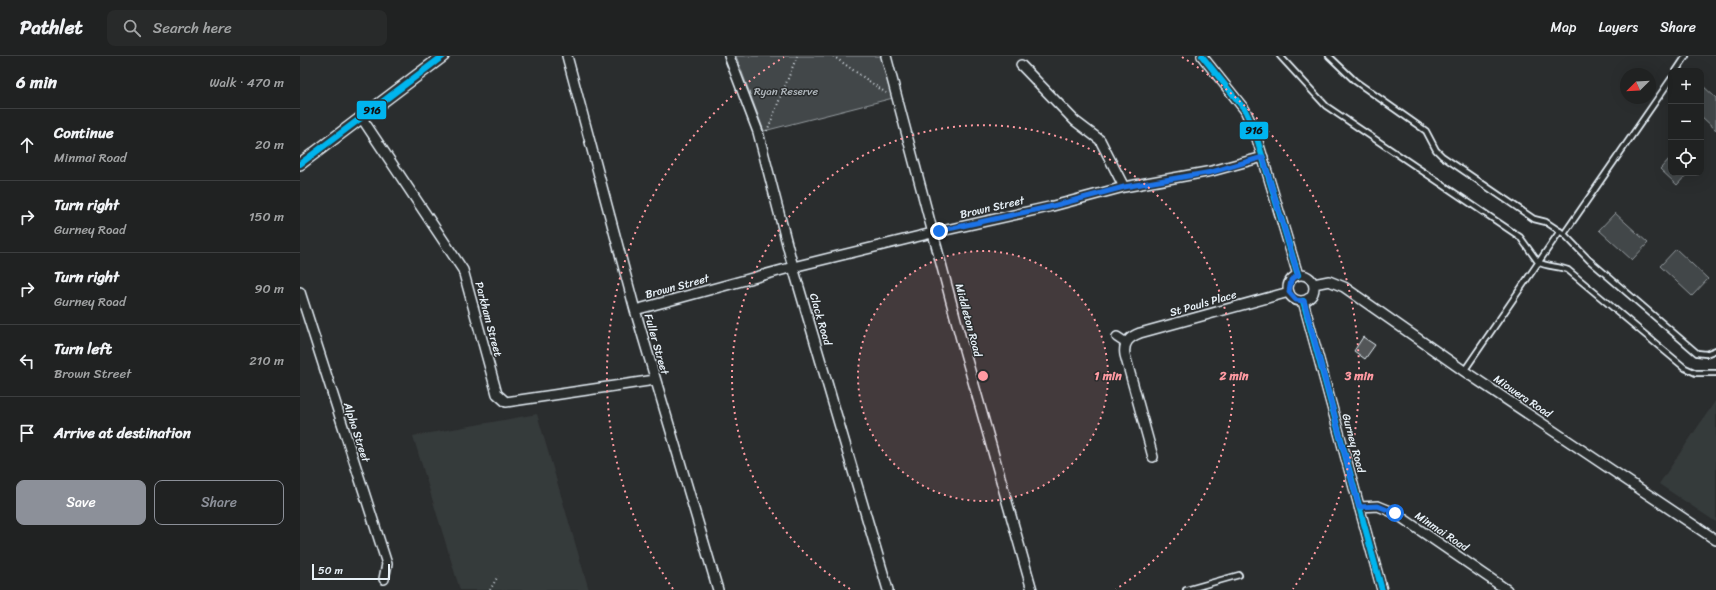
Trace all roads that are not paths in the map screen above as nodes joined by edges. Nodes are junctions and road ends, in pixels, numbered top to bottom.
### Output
1 (443, 56) edge
2 (567, 56) edge
3 (729, 56) edge
4 (886, 56) edge
5 (1202, 56) edge
6 (1280, 56) edge
7 (1329, 56) edge
8 (1686, 56) edge
9 (1021, 65) dead end
10 (1678, 68) edge
11 (1668, 83) edge
12 (362, 117) junction
13 (1263, 157) junction
14 (300, 164) edge
15 (1124, 187) junction
16 (1562, 232) junction
17 (933, 233) junction
18 (1538, 262) junction
19 (793, 267) junction
20 (1298, 275) junction
21 (1314, 284) junction
22 (300, 292) edge
23 (1289, 292) junction
24 (1304, 301) junction
25 (635, 310) junction
26 (1117, 337) dead end
27 (1126, 343) junction
28 (1716, 350) edge
29 (1464, 371) junction
30 (1716, 373) edge
31 (655, 380) junction
32 (1153, 457) dead end
33 (1359, 507) junction
34 (1716, 540) edge
35 (1239, 575) dead end
36 (384, 579) dead end
37 (718, 590) edge
38 (888, 590) edge
39 (1032, 590) edge
40 (1186, 590) edge
41 (1382, 590) edge
42 (1507, 590) edge

1 - 12 street
2 - 25 street, Fuller Street
3 - 19 street, Clack Road
4 - 17 street, Middleton Road
5 - 13 street
6 - 18 lane
7 - 16 lane
8 - 10 lane
9 - 15 street
11 - 16 lane
12 - 14 street
12 - 31 street, Parkham Street
13 - 15 street, Brown Street
13 - 20 street
15 - 17 street, Brown Street
16 - 18 lane
16 - 28 lane
17 - 19 street, Brown Street
17 - 39 street, Middleton Road
18 - 29 lane
18 - 30 lane
19 - 25 street, Brown Street
19 - 38 street, Clack Road
20 - 21 street
20 - 23 street
21 - 24 street
21 - 29 street, Miowera Road
22 - 36 street, Alpha Street
23 - 24 street
23 - 27 street, St Pauls Place
24 - 33 street, Gurney Road
25 - 31 street, Fuller Street
26 - 27 street
27 - 32 street
29 - 34 street, Miowera Road
31 - 37 street, Fuller Street
33 - 41 street, Gurney Road
33 - 42 street, Minmai Road
35 - 40 lane

